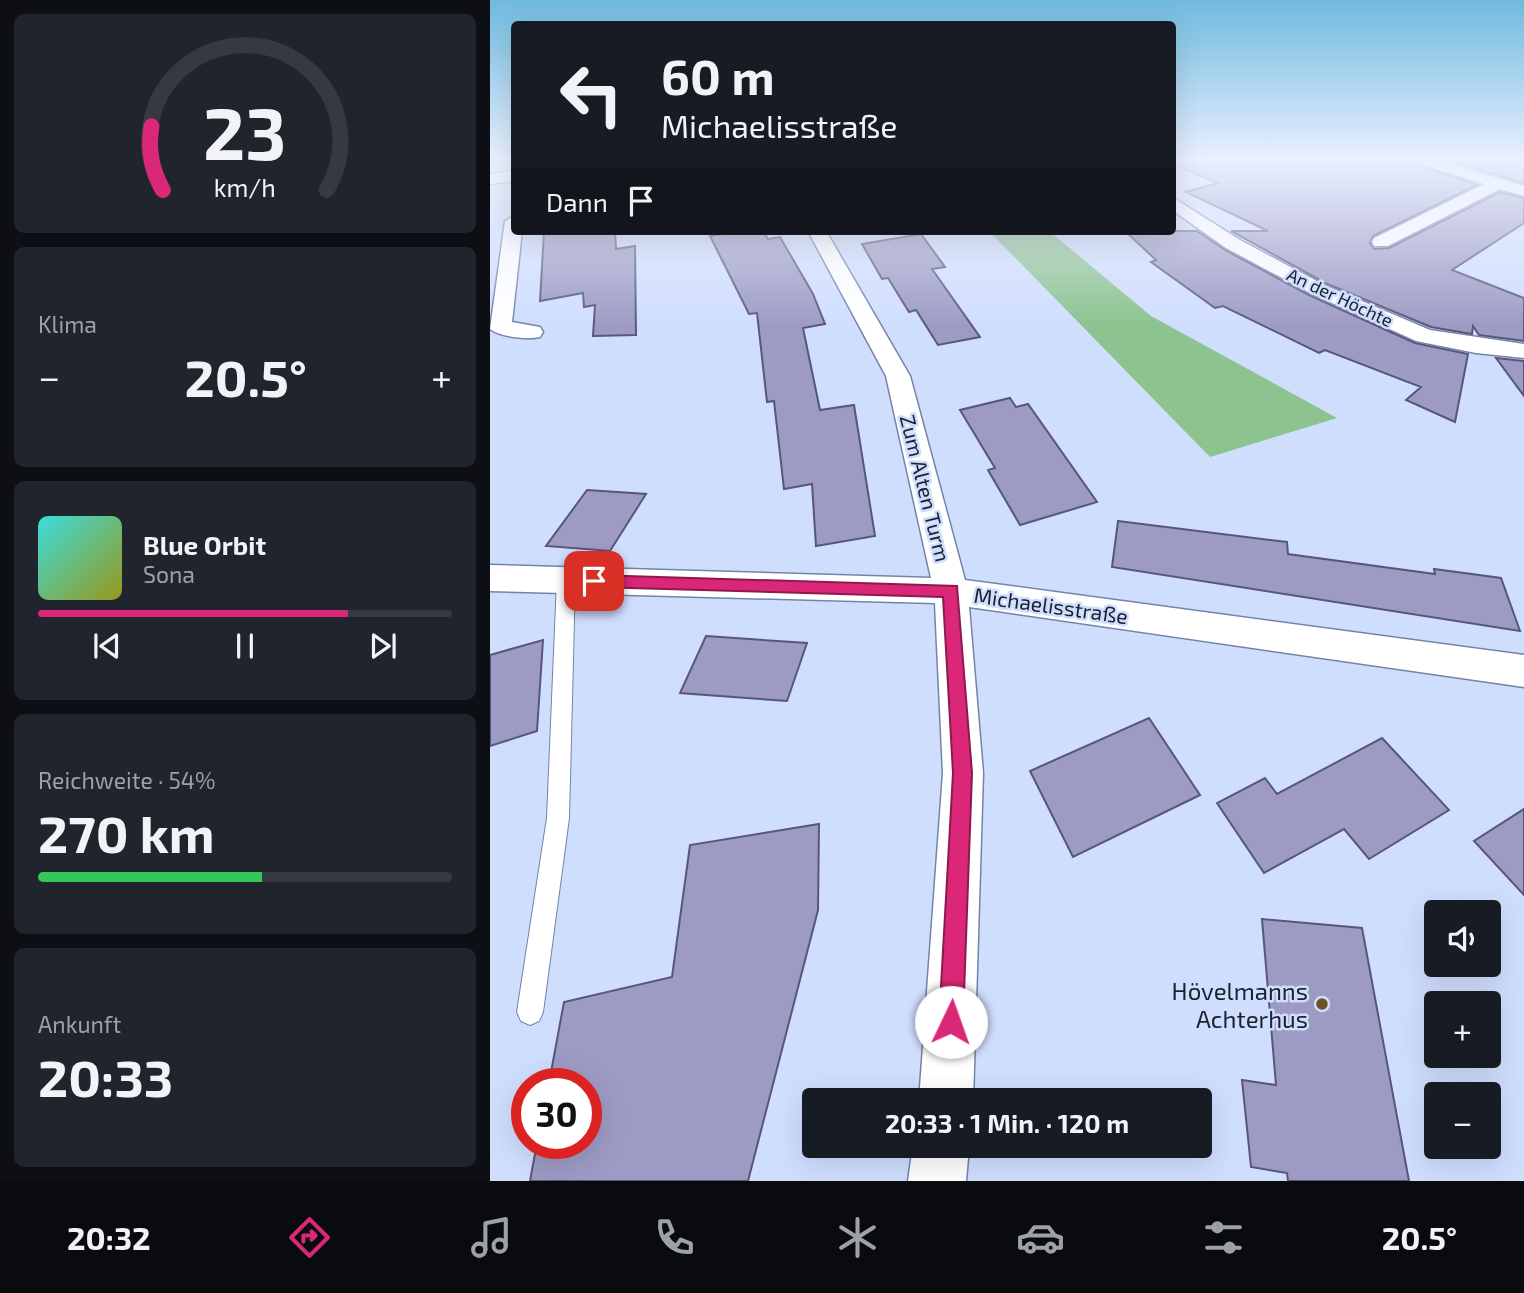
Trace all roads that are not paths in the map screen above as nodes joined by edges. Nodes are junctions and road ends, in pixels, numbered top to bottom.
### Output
1 (1192, 216) edge
2 (1434, 216) edge
3 (512, 235) edge
4 (819, 235) edge
5 (1381, 243) dead end
6 (532, 332) dead end
7 (1524, 351) edge
8 (490, 578) edge
9 (566, 580) junction
10 (951, 591) junction
11 (1524, 671) edge
12 (530, 1012) dead end
13 (947, 1088) edge
14 (940, 1158) edge
15 (937, 1181) edge

1 - 7 street, An der Höchte
2 - 5 street
3 - 6 street
4 - 10 street, Zum Alten Turm
8 - 9 street, Michaelisstraße
9 - 10 street, Michaelisstraße
9 - 12 lane
10 - 11 street, Michaelisstraße
10 - 13 street, Zum Alten Turm
14 - 15 street

